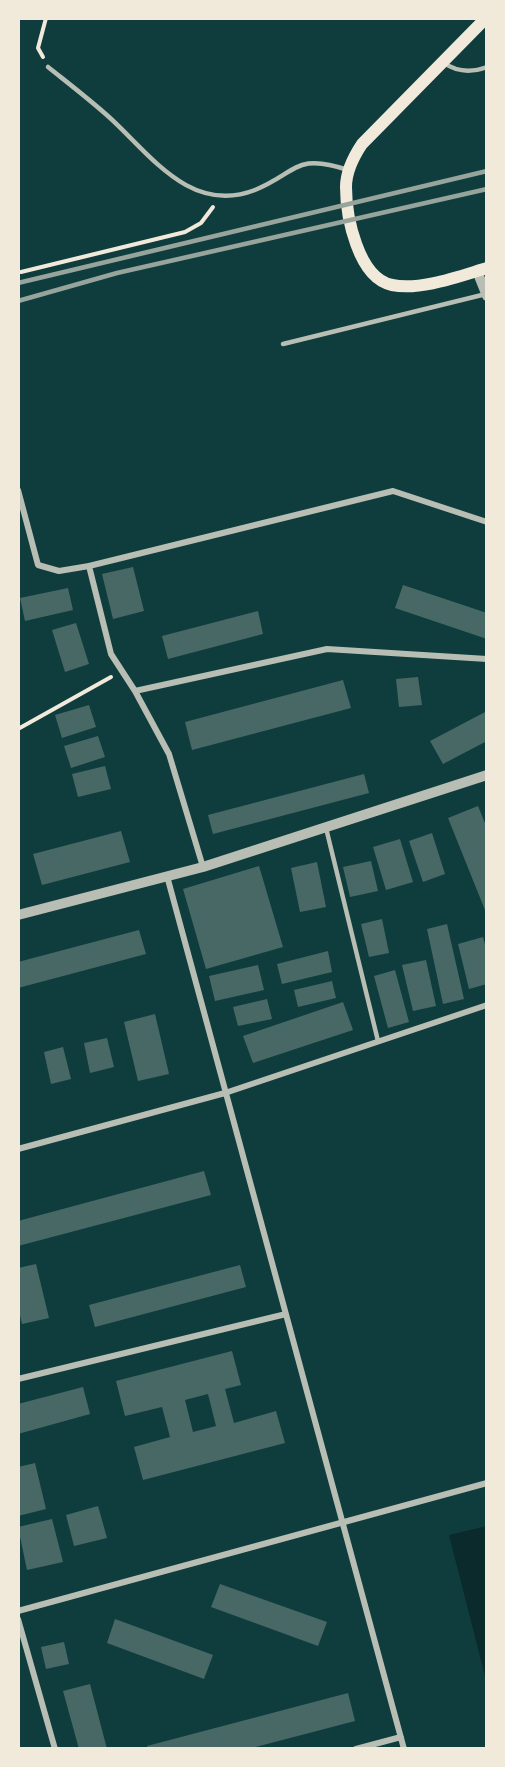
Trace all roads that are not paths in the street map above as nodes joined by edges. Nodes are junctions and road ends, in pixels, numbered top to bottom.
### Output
1 (486, 18) edge
2 (444, 63) junction
3 (48, 67) road end
4 (487, 67) edge
5 (349, 171) junction
6 (482, 270) edge
7 (487, 295) edge
8 (283, 344) dead end
9 (18, 490) edge
10 (487, 522) edge
11 (88, 566) junction
12 (487, 659) edge
13 (135, 691) junction
14 (487, 775) edge
15 (325, 826) junction
16 (203, 867) junction
17 (167, 876) junction
18 (18, 915) edge
19 (487, 1005) edge
20 (378, 1041) junction
21 (225, 1093) junction
22 (18, 1149) edge
23 (286, 1314) junction
24 (18, 1379) edge
25 (487, 1483) edge
26 (342, 1522) junction
27 (18, 1611) edge
28 (18, 1618) edge
29 (401, 1737) junction
30 (55, 1749) edge
31 (356, 1749) edge
32 (404, 1749) edge

1 - 2 main road
2 - 4 lane
2 - 5 main road
3 - 5 lane
5 - 6 main road
6 - 7 street
7 - 8 lane
9 - 11 street
10 - 11 street
11 - 13 street
12 - 13 street
13 - 16 street
14 - 15 street
15 - 16 street
15 - 20 lane
16 - 17 street
17 - 18 street
17 - 21 street
19 - 20 street
20 - 21 street
21 - 22 street
21 - 23 street
23 - 24 street
23 - 26 street
25 - 26 street
26 - 27 street
26 - 29 street
28 - 30 street
29 - 31 street
29 - 32 street

